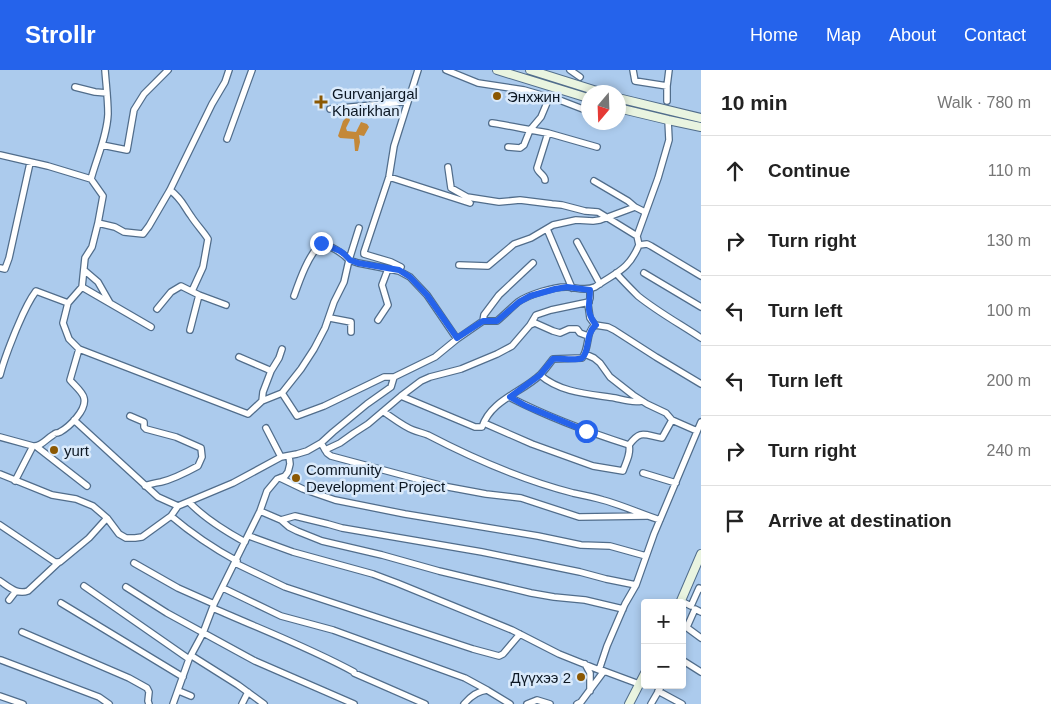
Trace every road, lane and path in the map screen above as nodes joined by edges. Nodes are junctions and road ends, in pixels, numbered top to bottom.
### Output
1 (104, 70) edge
2 (168, 70) edge
3 (229, 70) edge
4 (252, 70) edge
5 (418, 70) edge
6 (446, 70) edge
7 (498, 70) edge
8 (530, 70) edge
9 (570, 70) edge
10 (633, 70) edge
11 (669, 70) edge
12 (580, 77) dead end
13 (581, 86) edge
14 (667, 86) junction
15 (75, 87) dead end
16 (107, 93) junction
17 (581, 96) edge
18 (549, 98) junction
19 (626, 100) edge
20 (408, 101) junction
21 (667, 101) dead end
22 (330, 109) dead end
23 (581, 109) edge
24 (626, 109) edge
25 (629, 110) junction
26 (626, 111) edge
27 (701, 118) edge
28 (668, 120) junction
29 (492, 123) dead end
30 (701, 127) edge
31 (530, 130) junction
32 (548, 133) junction
33 (227, 140) dead end
34 (102, 145) junction
35 (508, 147) dead end
36 (598, 147) dead end
37 (0, 155) edge
38 (30, 163) junction
39 (448, 167) dead end
40 (389, 177) junction
41 (91, 179) junction
42 (546, 180) dead end
43 (594, 181) dead end
44 (170, 190) junction
45 (470, 203) dead end
46 (635, 207) junction
47 (645, 212) junction
48 (607, 218) junction
49 (98, 223) junction
50 (360, 228) dead end
51 (547, 229) junction
52 (637, 236) junction
53 (577, 242) dead end
54 (639, 245) junction
55 (350, 260) junction
56 (534, 263) dead end
57 (459, 265) dead end
58 (401, 267) dead end
59 (0, 268) edge
60 (388, 269) junction
61 (84, 270) junction
62 (616, 273) junction
63 (644, 273) dead end
64 (701, 276) edge
65 (600, 284) junction
66 (82, 287) junction
67 (572, 288) junction
68 (590, 290) junction
69 (192, 291) junction
70 (200, 294) junction
71 (294, 296) dead end
72 (589, 302) junction
73 (68, 303) junction
74 (111, 304) junction
75 (226, 304) dead end
76 (701, 307) edge
77 (157, 309) dead end
78 (330, 318) junction
79 (378, 320) dead end
80 (483, 321) junction
81 (530, 325) junction
82 (596, 325) junction
83 (151, 327) dead end
84 (190, 330) dead end
85 (351, 332) dead end
86 (588, 336) junction
87 (457, 338) junction
88 (701, 338) edge
89 (79, 349) junction
90 (282, 349) dead end
91 (585, 354) junction
92 (238, 357) dead end
93 (271, 371) junction
94 (0, 375) edge
95 (540, 375) junction
96 (394, 377) junction
97 (701, 384) edge
98 (282, 393) junction
99 (401, 396) junction
100 (510, 397) junction
101 (262, 401) junction
102 (642, 401) junction
103 (384, 412) junction
104 (130, 416) dead end
105 (74, 420) junction
106 (672, 420) junction
107 (701, 422) edge
108 (484, 423) junction
109 (266, 428) dead end
110 (697, 431) junction
111 (0, 437) edge
112 (321, 443) junction
113 (629, 445) junction
114 (35, 447) junction
115 (325, 450) junction
116 (289, 456) junction
117 (281, 457) junction
118 (643, 473) dead end
119 (0, 474) edge
120 (280, 478) junction
121 (15, 481) junction
122 (676, 483) junction
123 (87, 486) dead end
124 (145, 486) junction
125 (189, 502) junction
126 (178, 506) junction
127 (260, 511) junction
128 (171, 516) junction
129 (646, 516) junction
130 (107, 518) junction
131 (281, 520) junction
132 (660, 520) junction
133 (0, 525) edge
134 (247, 539) junction
135 (701, 554) edge
136 (646, 556) junction
137 (58, 562) junction
138 (236, 562) junction
139 (134, 563) dead end
140 (0, 581) edge
141 (636, 585) junction
142 (84, 586) dead end
143 (126, 587) dead end
144 (222, 588) junction
145 (701, 589) edge
146 (16, 591) junction
147 (681, 599) edge
148 (9, 600) dead end
149 (61, 603) dead end
150 (686, 604) edge
151 (214, 606) junction
152 (623, 609) junction
153 (701, 612) edge
154 (686, 623) edge
155 (686, 626) edge
156 (22, 632) dead end
157 (203, 634) junction
158 (520, 634) junction
159 (701, 638) edge
160 (191, 658) junction
161 (1, 660) edge
162 (686, 663) edge
163 (584, 664) junction
164 (602, 671) junction
165 (701, 672) edge
166 (183, 677) junction
167 (641, 680) edge
168 (639, 684) junction
169 (659, 689) edge
170 (661, 689) edge
171 (487, 690) junction
172 (179, 691) junction
173 (590, 691) junction
174 (248, 692) junction
175 (0, 696) edge
176 (191, 696) dead end
177 (24, 704) edge
178 (109, 704) edge
179 (149, 704) edge
180 (173, 704) edge
181 (242, 704) edge
182 (264, 704) edge
183 (354, 704) edge
184 (425, 704) edge
185 (464, 704) edge
186 (510, 704) edge
187 (527, 704) edge
188 (550, 704) edge
189 (577, 704) edge
190 (629, 704) edge
191 (651, 704) edge
192 (682, 704) edge

1 - 16 street
2 - 34 street
3 - 44 street
4 - 33 street
5 - 20 street
6 - 18 street
7 - 17 main road
8 - 13 main road
9 - 12 street
10 - 14 street
11 - 14 street
14 - 21 street
15 - 16 street
16 - 34 street
18 - 23 street
18 - 31 street
19 - 27 main road
20 - 22 street
20 - 40 street
24 - 25 main road
25 - 26 street
25 - 28 main road
28 - 30 main road
28 - 47 street
29 - 31 street
31 - 32 street
31 - 35 street
32 - 36 street
32 - 42 street
34 - 41 street
37 - 38 street
38 - 41 street
38 - 59 street
39 - 48 street
40 - 45 street
40 - 58 street
41 - 49 street
43 - 46 street
44 - 49 street
44 - 69 street
46 - 47 street
46 - 48 street
47 - 52 street
48 - 51 street
48 - 52 street
49 - 61 street
50 - 55 street
51 - 57 street
51 - 67 street
52 - 54 street
53 - 65 street
54 - 62 street
54 - 64 street
55 - 60 street
55 - 71 street
55 - 78 street
56 - 80 street
60 - 79 street
60 - 87 street
61 - 66 street
61 - 74 street
62 - 65 street
62 - 88 street
63 - 76 street
65 - 68 street
66 - 73 street
66 - 74 street
67 - 68 street
67 - 80 street
68 - 72 street
69 - 70 street
69 - 77 street
70 - 75 street
70 - 84 street
72 - 81 street
72 - 82 street
73 - 89 street
73 - 94 street
74 - 83 street
78 - 85 street
78 - 98 street
80 - 87 street
81 - 86 street
81 - 99 street
82 - 86 street
82 - 97 street
86 - 91 street
87 - 96 street
89 - 101 street
89 - 105 street
90 - 93 street
91 - 95 street
91 - 102 street
92 - 93 street
93 - 101 street
95 - 100 street
95 - 102 street
96 - 98 street
96 - 112 street
98 - 101 street
99 - 103 street
99 - 108 street
100 - 108 street
100 - 113 street
102 - 106 street
103 - 115 street
103 - 129 street
104 - 124 street
105 - 114 street
105 - 124 street
106 - 110 street
106 - 113 street
107 - 110 street
108 - 113 street
109 - 117 street
110 - 122 street
111 - 114 street
112 - 115 street
112 - 116 street
114 - 121 street
114 - 123 street
115 - 129 street
116 - 117 street
116 - 120 street
117 - 125 street
118 - 122 street
119 - 121 street
120 - 127 street
120 - 136 street
121 - 130 street
122 - 132 street
124 - 126 street
125 - 126 street
125 - 134 street
126 - 128 street
127 - 131 street
127 - 134 street
128 - 130 street
128 - 138 street
129 - 132 street
130 - 137 street
131 - 141 street
131 - 152 street
132 - 136 street
133 - 137 street
134 - 138 street
134 - 158 street
135 - 147 main road
136 - 141 street
137 - 146 street
138 - 144 street
138 - 158 street
139 - 151 street
140 - 146 street
141 - 152 street
142 - 160 street
143 - 157 street
144 - 151 street
144 - 171 street
145 - 150 street
146 - 148 street
149 - 166 street
151 - 157 street
151 - 184 street
152 - 164 street
153 - 154 street
155 - 159 street
156 - 179 street
157 - 160 street
157 - 183 street
158 - 163 street
160 - 166 street
160 - 174 street
161 - 178 street
162 - 165 street
163 - 164 street
163 - 173 street
164 - 168 street
164 - 173 street
166 - 172 street
167 - 168 main road
168 - 190 main road
169 - 191 street
170 - 192 street
171 - 185 street
171 - 186 street
172 - 176 street
172 - 180 street
173 - 189 street
174 - 181 street
174 - 182 street
175 - 177 street
187 - 188 street

